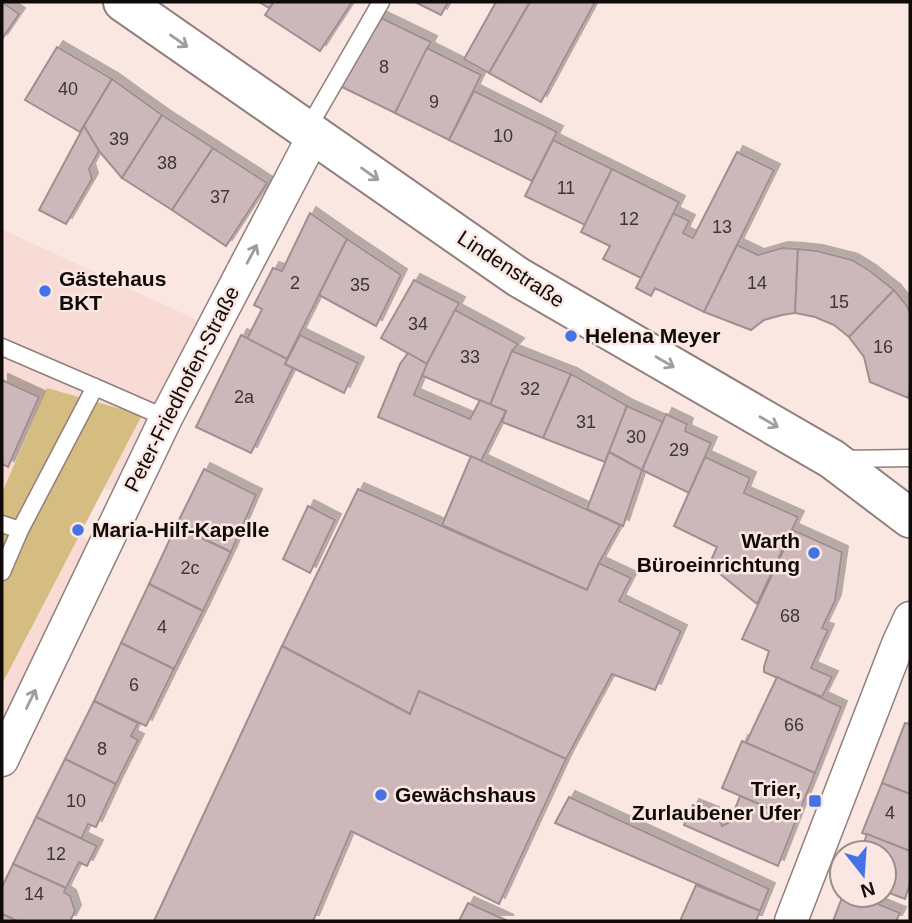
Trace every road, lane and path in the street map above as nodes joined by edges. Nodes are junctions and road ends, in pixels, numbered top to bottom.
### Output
1 (123, 2) edge
2 (381, 2) edge
3 (310, 132) junction
4 (2, 347) edge
5 (95, 387) junction
6 (166, 418) junction
7 (910, 457) edge
8 (832, 459) junction
9 (910, 518) edge
10 (2, 524) edge
11 (20, 530) junction
12 (2, 572) edge
13 (904, 631) edge
14 (2, 760) edge
15 (792, 921) edge

1 -> 3 main road, Lindenstraße
2 - 3 lane
6 -> 3 street, Peter-Friedhofen-Straße
3 -> 8 main road, Lindenstraße
4 - 5 lane
5 - 6 lane
5 - 11 lane
14 -> 6 street, Peter-Friedhofen-Straße
7 - 8 lane
8 - 9 main road, Lindenstraße
10 - 11 lane
11 - 12 lane
13 - 15 street

